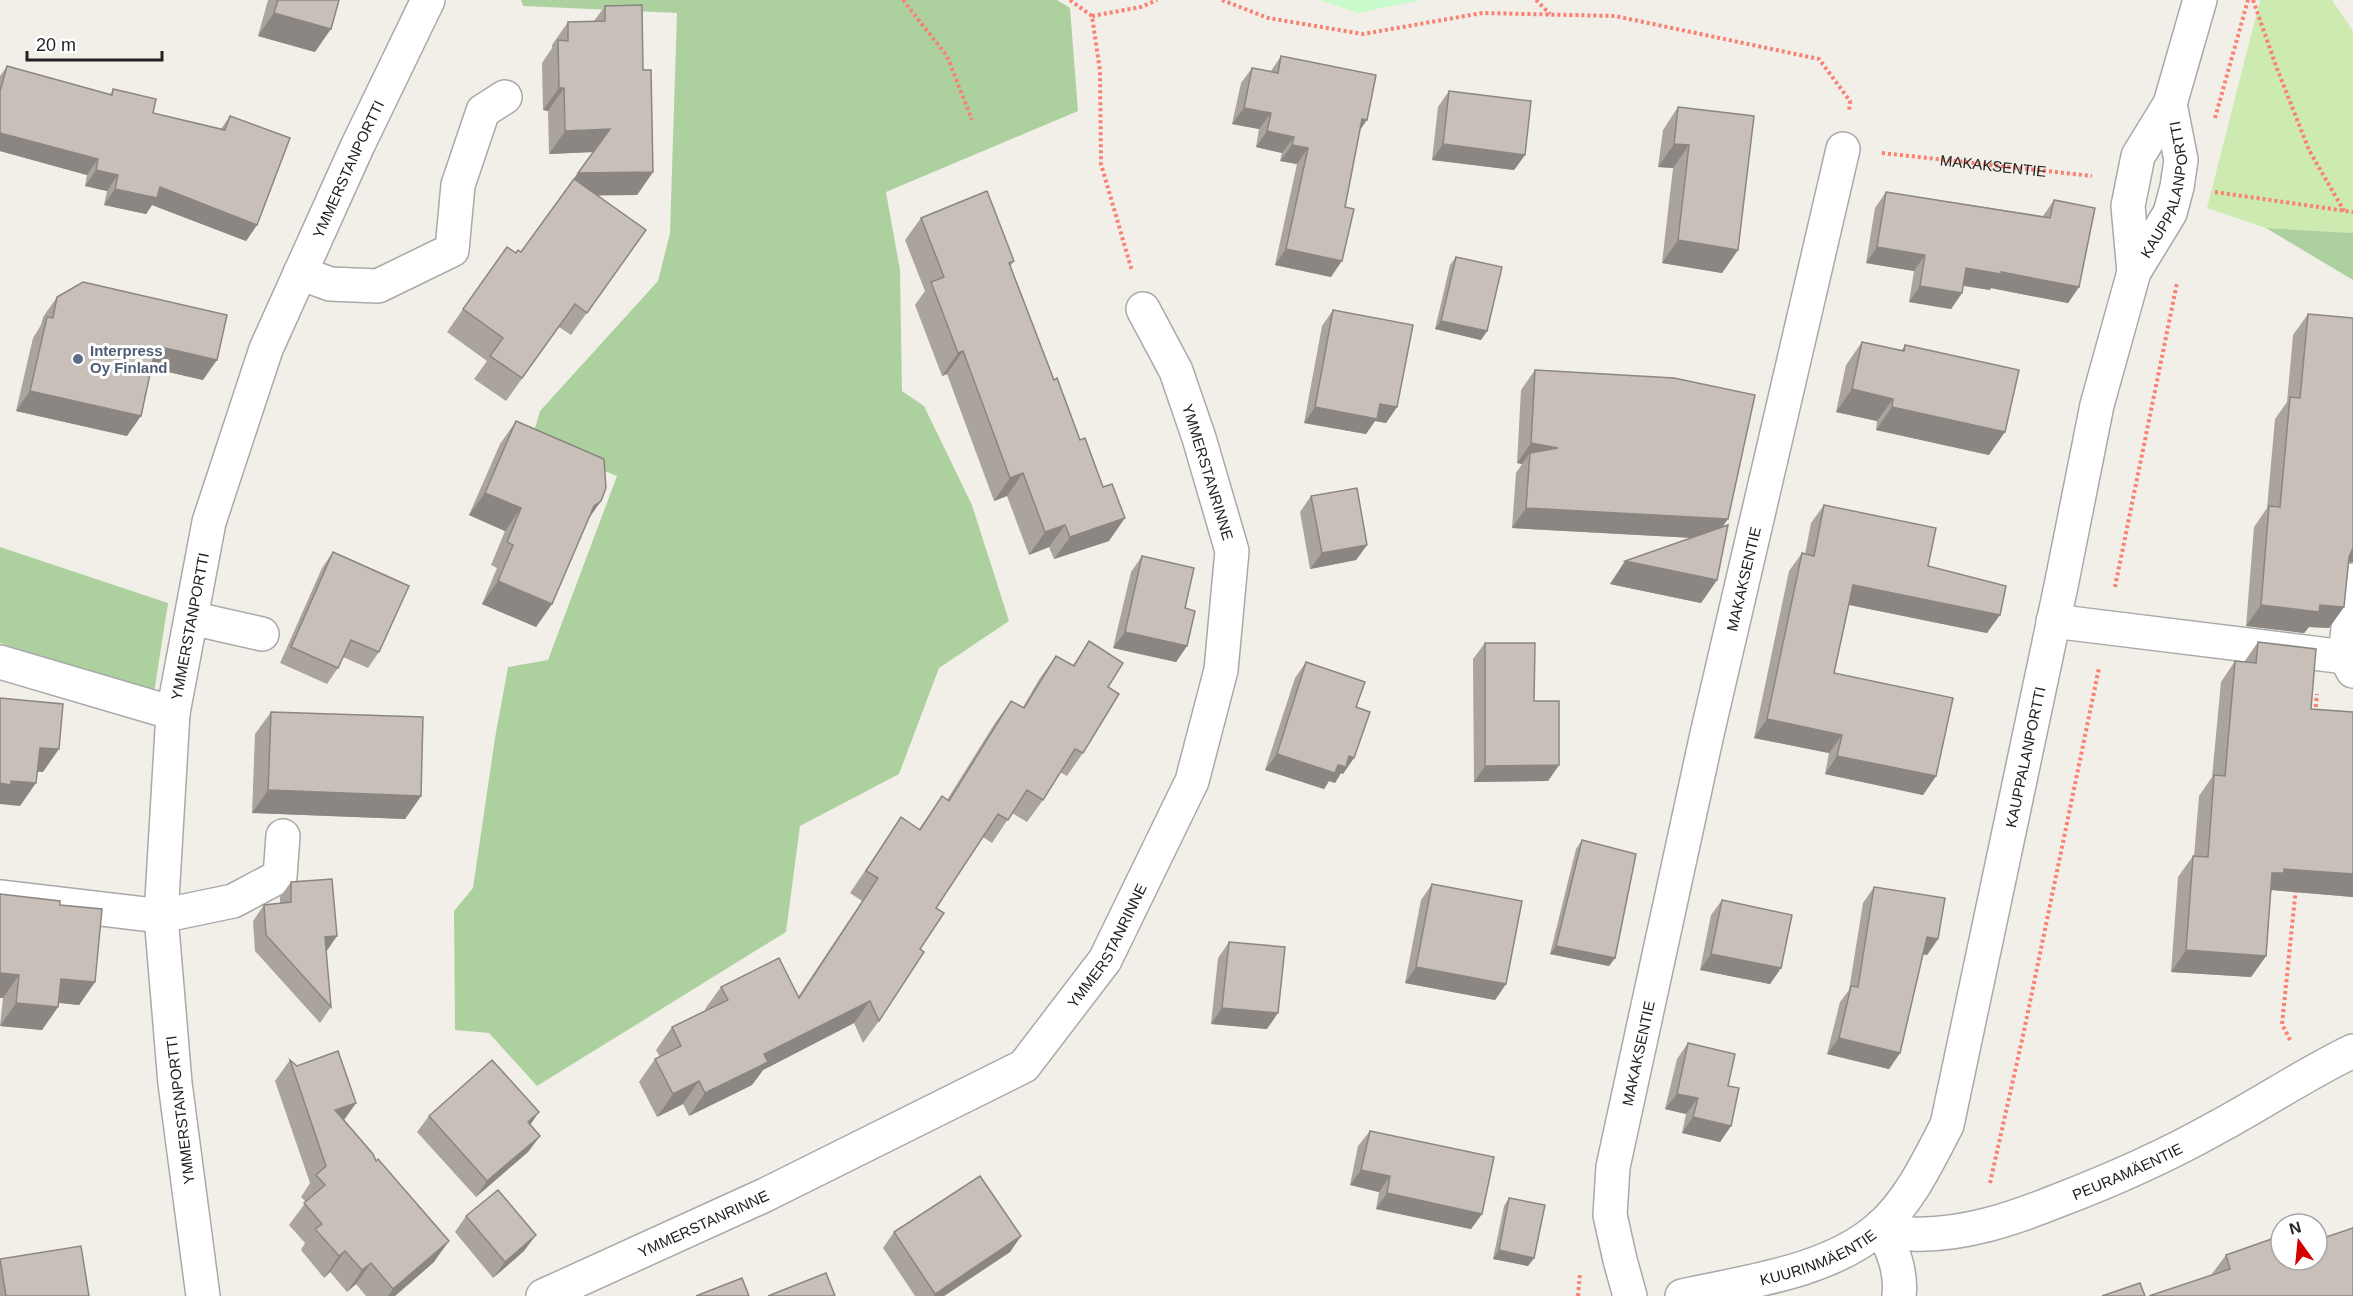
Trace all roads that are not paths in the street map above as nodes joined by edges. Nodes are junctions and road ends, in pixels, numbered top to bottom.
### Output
1 (428, 0) edge
2 (2200, 0) edge
3 (505, 97) dead end
4 (2170, 104) junction
5 (1843, 149) road end
6 (2134, 272) junction
7 (300, 273) junction
8 (1143, 309) road end
9 (2353, 580) edge
10 (191, 618) junction
11 (2053, 621) junction
12 (262, 634) dead end
13 (2340, 661) edge
14 (0, 662) edge
15 (174, 713) junction
16 (284, 836) dead end
17 (0, 897) edge
18 (161, 916) junction
19 (2353, 1051) edge
20 (1881, 1226) junction
21 (203, 1296) edge
22 (543, 1296) edge
23 (1630, 1296) edge
24 (1682, 1296) edge
25 (1899, 1296) edge

1 - 7 street, YMMERSTANPORTTI
2 - 4 street, KAUPPALANPORTTI
3 - 7 street
4 - 6 street, KAUPPALANPORTTI
4 - 6 street, KAUPPALANPORTTI
5 - 23 street, MAKAKSENTIE
6 - 11 street, KAUPPALANPORTTI
7 - 10 street, YMMERSTANPORTTI
8 - 22 street, YMMERSTANRINNE
9 - 13 street
10 - 12 street
10 - 15 street, YMMERSTANPORTTI
11 - 13 street
11 - 20 street, KAUPPALANPORTTI
14 - 15 street
15 - 18 street, YMMERSTANPORTTI
16 - 18 street
17 - 18 street
18 - 21 street, YMMERSTANPORTTI
19 - 20 street, PEURAMÄENTIE
20 - 24 street, KUURINMÄENTIE
20 - 25 street

